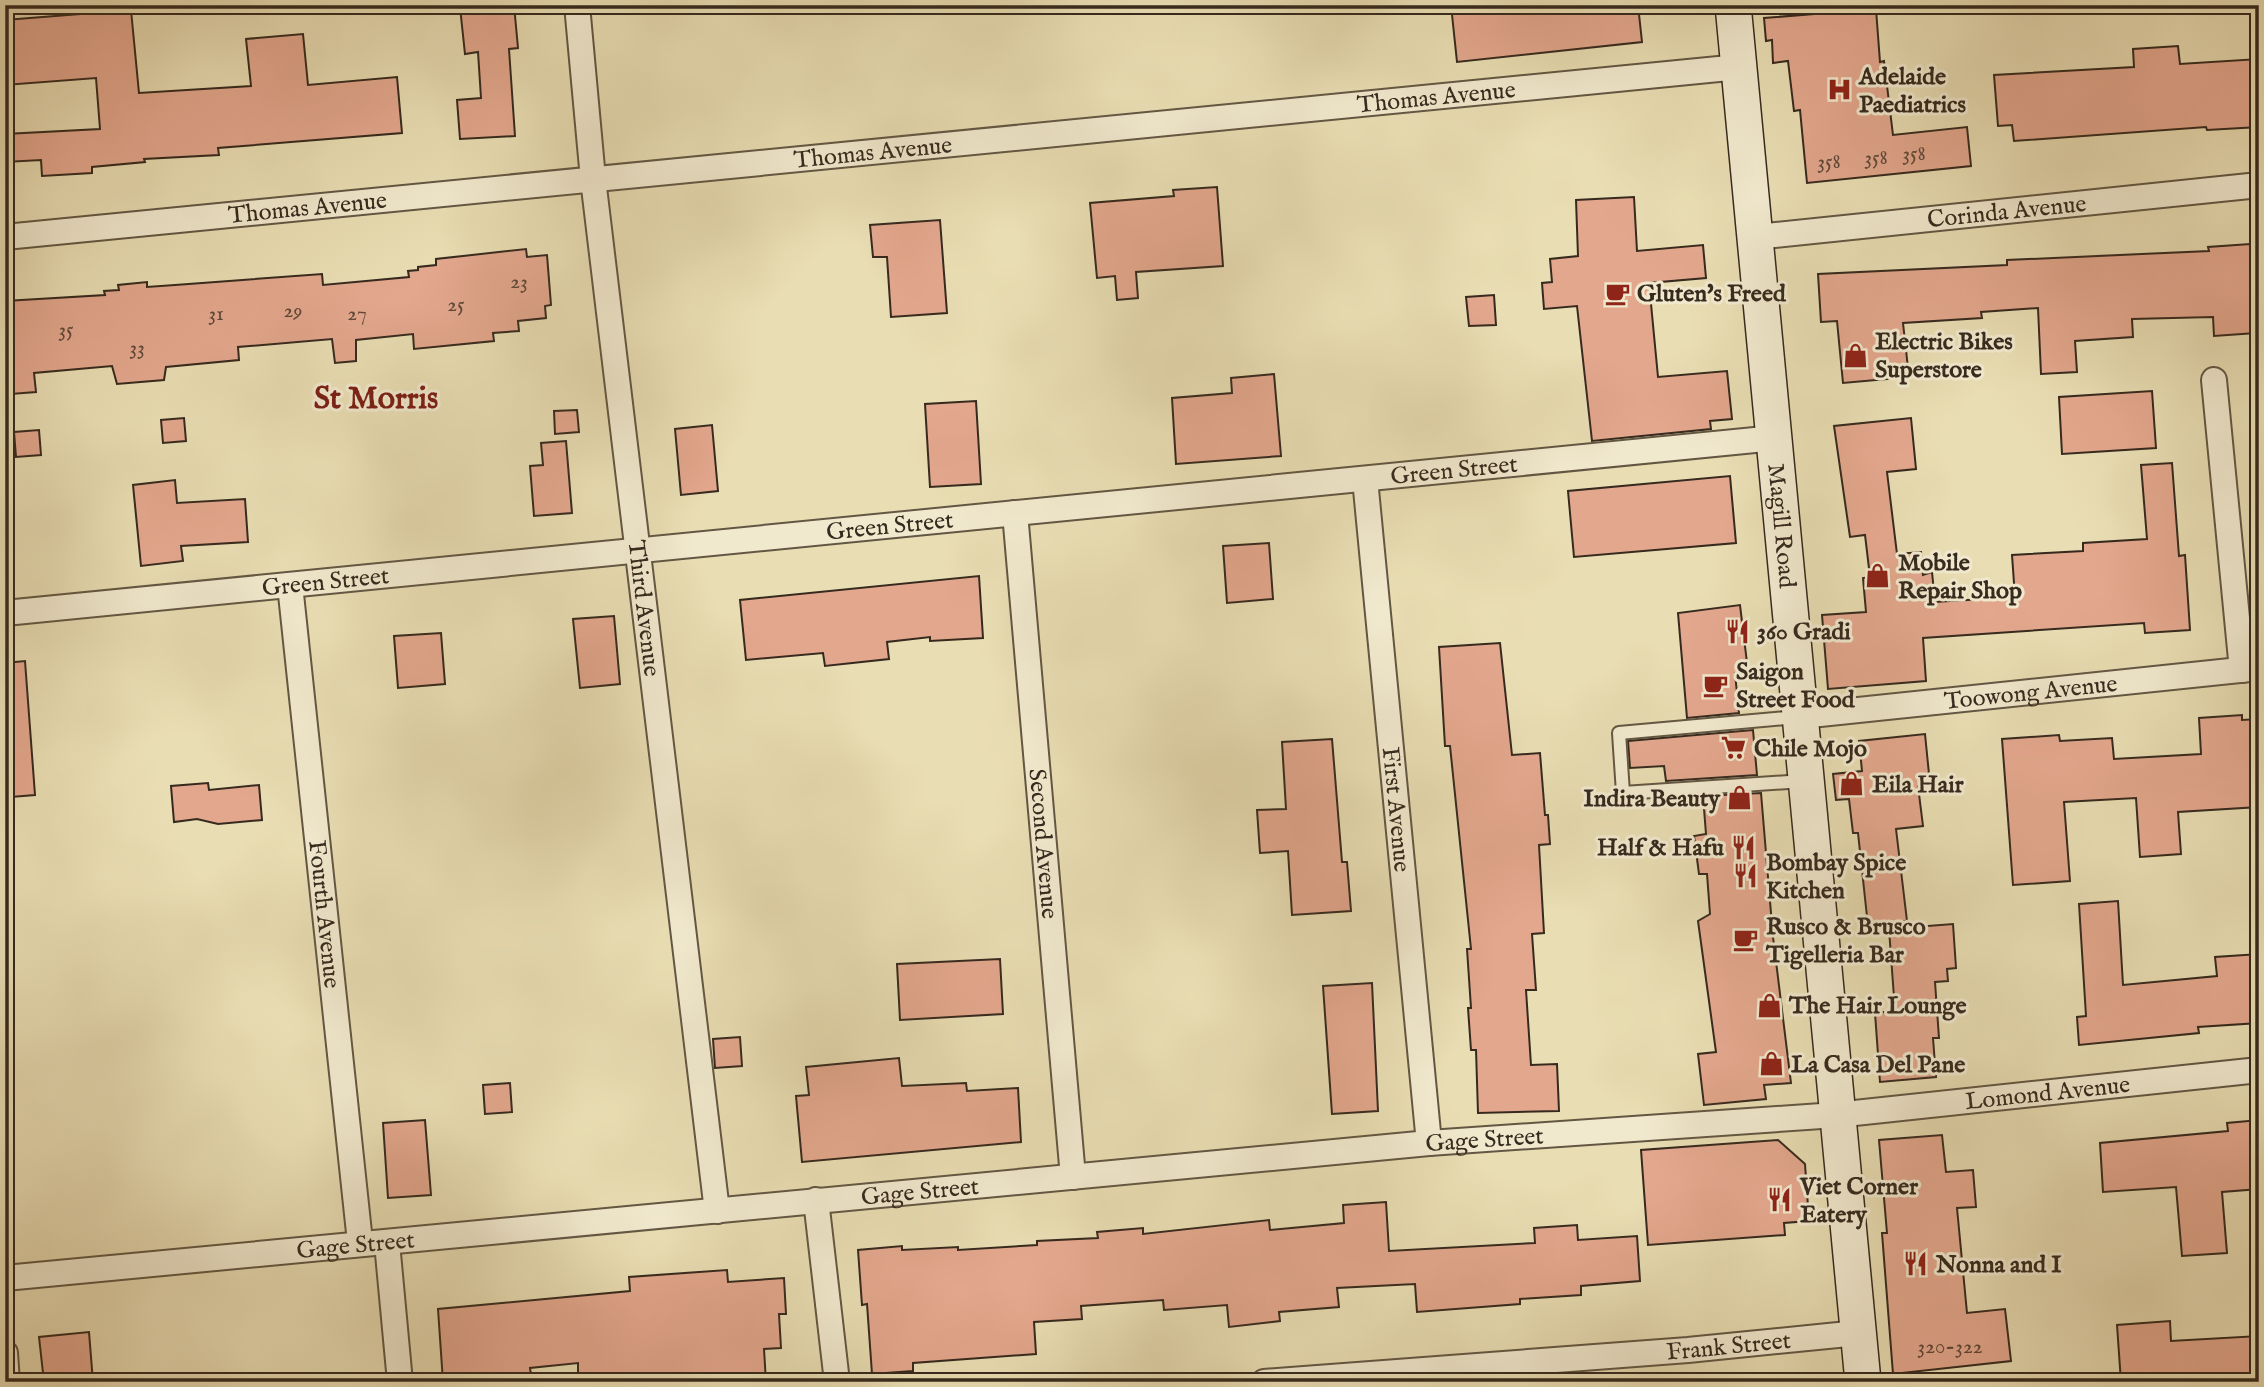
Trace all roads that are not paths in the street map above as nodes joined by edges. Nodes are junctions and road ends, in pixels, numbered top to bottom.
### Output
1 (577, 5) edge
2 (1733, 5) edge
3 (1739, 67) junction
4 (593, 179) junction
5 (2259, 185) edge
6 (5, 237) edge
7 (1756, 237) junction
8 (2214, 380) dead end
9 (1775, 438) junction
10 (1365, 479) junction
11 (1015, 513) junction
12 (639, 550) junction
13 (290, 584) junction
14 (5, 613) edge
15 (2251, 669) edge
16 (1801, 716) junction
17 (1807, 780) junction
18 (2259, 1070) edge
19 (1836, 1115) junction
20 (1429, 1143) junction
21 (1073, 1177) junction
22 (816, 1200) junction
23 (717, 1211) junction
24 (360, 1242) junction
25 (387, 1243) junction
26 (5, 1278) edge
27 (1858, 1333) junction
28 (5, 1353) edge
29 (7, 1382) edge
30 (400, 1382) edge
31 (837, 1382) edge
32 (1264, 1382) edge
33 (1863, 1382) edge

1 - 4 street, Third Avenue
2 - 3 main road, Magill Road
3 - 4 street, Thomas Avenue
3 - 7 main road, Magill Road
4 - 6 street, Thomas Avenue
4 - 12 street, Third Avenue
5 - 7 street, Corinda Avenue
7 - 9 main road, Magill Road
8 - 15 street
9 - 10 street, Green Street
9 - 16 main road, Magill Road
10 - 11 street, Green Street
10 - 20 street, First Avenue
11 - 12 street, Green Street
11 - 21 street, Second Avenue
12 - 13 street, Green Street
12 - 23 street, Third Avenue
13 - 14 street, Green Street
13 - 24 street, Fourth Avenue
15 - 16 street, Toowong Avenue
16 - 17 main road, Magill Road
16 - 17 lane
17 - 19 main road, Magill Road
18 - 19 street, Lomond Avenue
19 - 20 street, Gage Street
19 - 27 main road, Magill Road
20 - 21 street, Gage Street
21 - 22 street, Gage Street
22 - 23 street, Gage Street
22 - 31 street
23 - 25 street, Gage Street
24 - 25 street, Gage Street
24 - 26 street, Gage Street
25 - 30 street
27 - 32 street, Frank Street
27 - 33 main road, Magill Road
28 - 29 street

